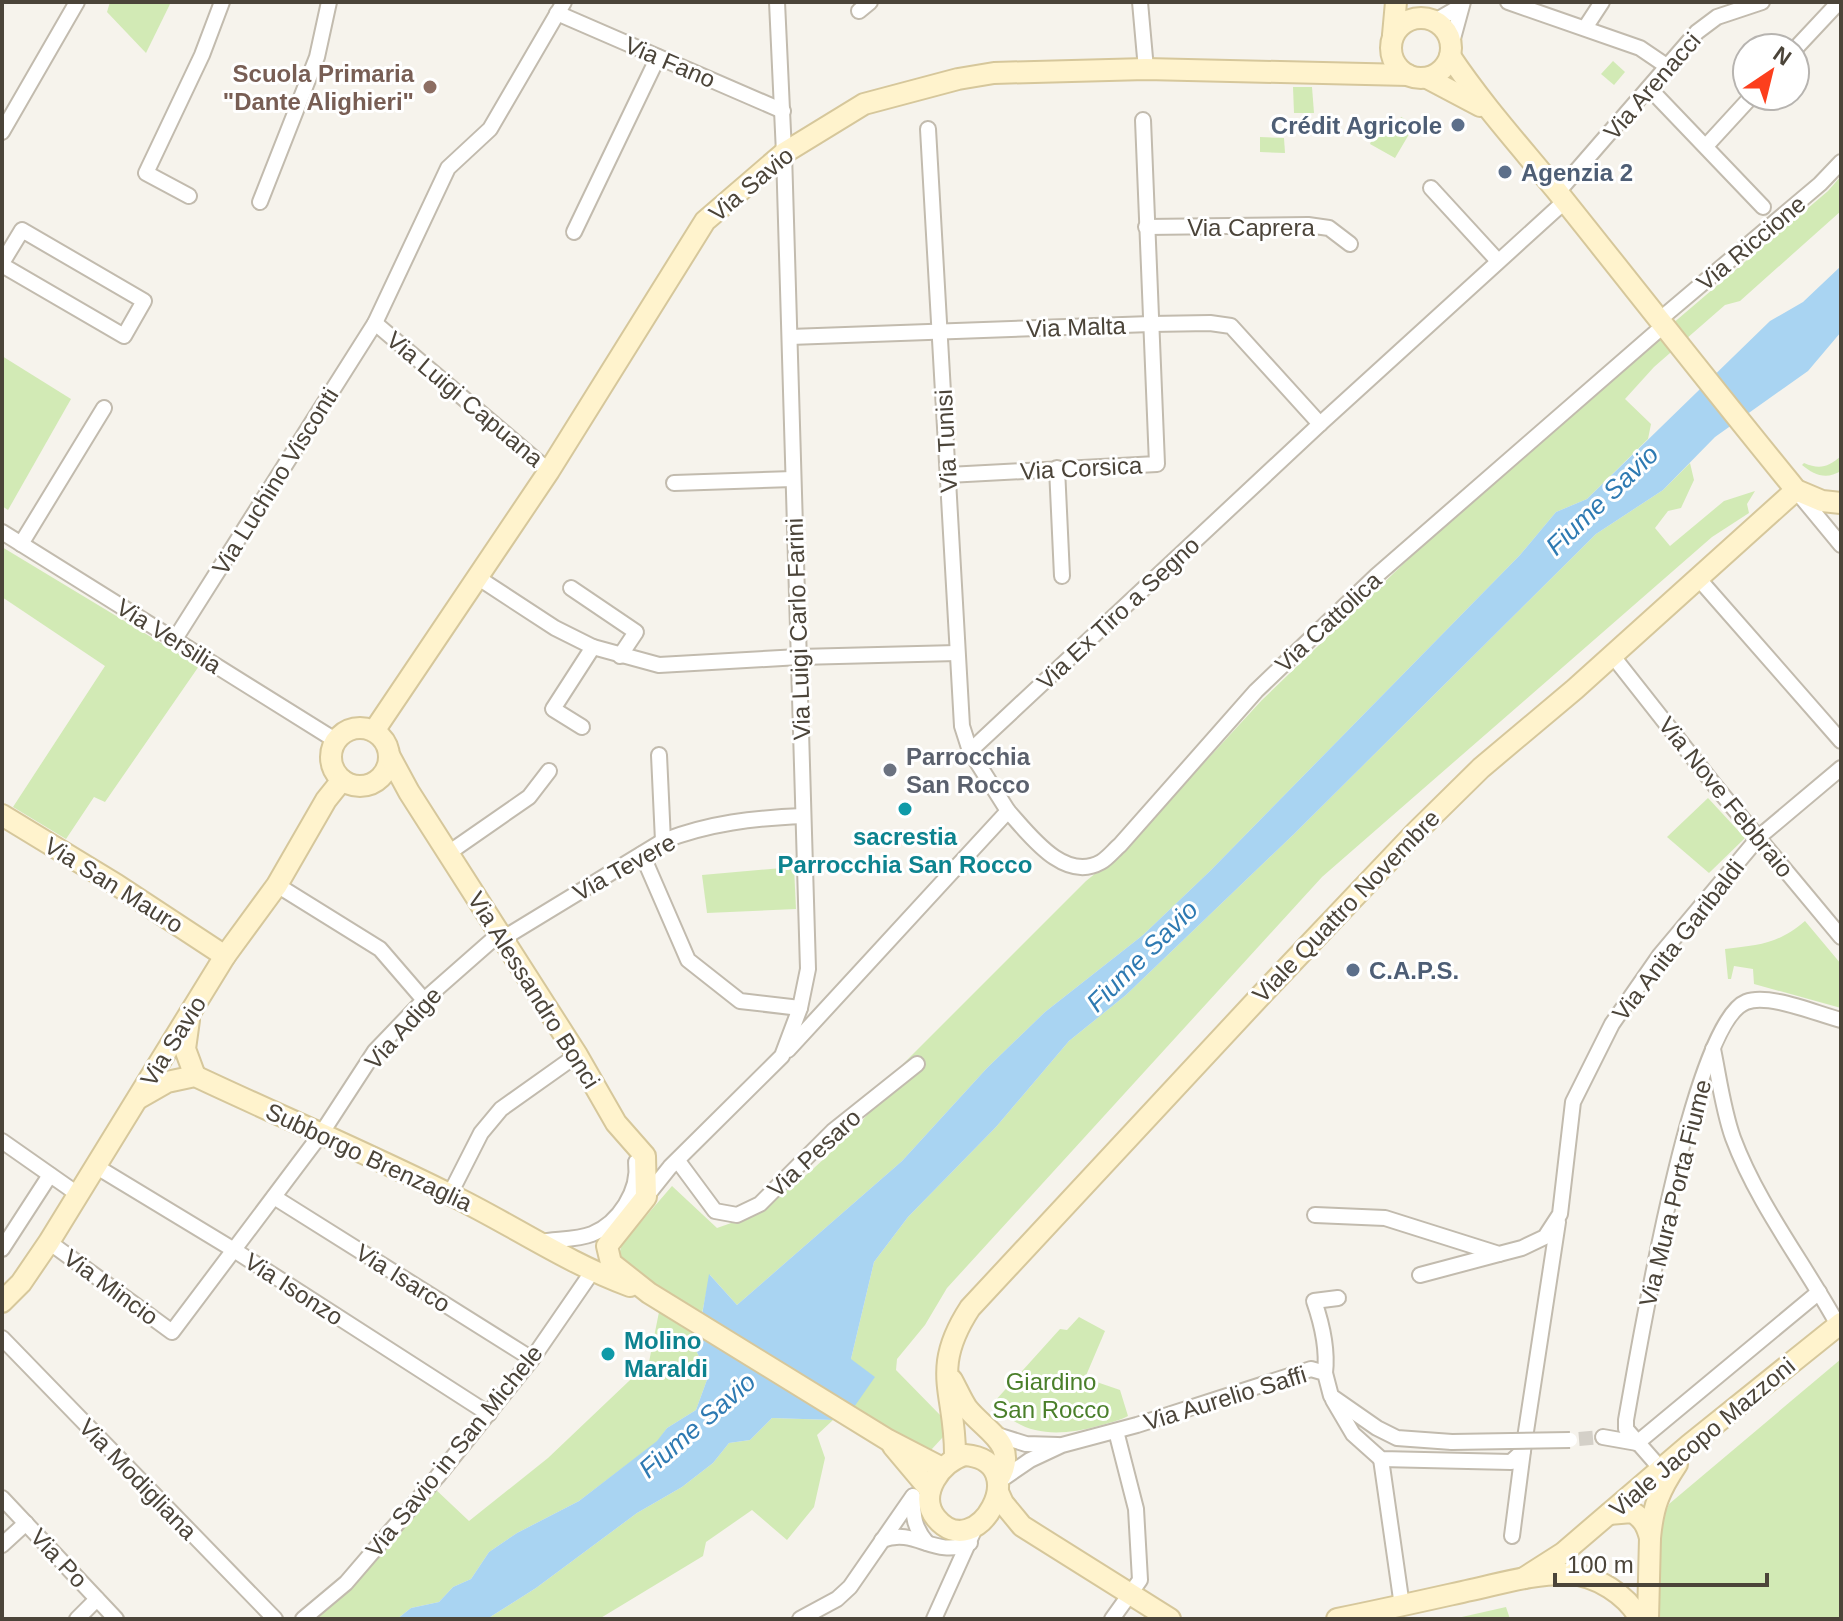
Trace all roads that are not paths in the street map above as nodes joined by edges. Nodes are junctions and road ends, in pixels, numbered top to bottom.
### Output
1 (77, 2) edge
2 (222, 2) edge
3 (329, 2) edge
4 (777, 2) edge
5 (1140, 2) edge
6 (1396, 2) edge
7 (1402, 2) edge
8 (1508, 2) edge
9 (1602, 2) edge
10 (1762, 2) edge
11 (1839, 2) edge
12 (1462, 4) edge
13 (561, 8) edge
14 (1427, 20) junction
15 (1585, 28) junction
16 (1811, 32) edge
17 (1392, 45) junction
18 (1450, 51) junction
19 (658, 57) junction
20 (1668, 67) junction
21 (1146, 69) junction
22 (1362, 74) junction
23 (1418, 77) junction
24 (1650, 89) junction
25 (1488, 110) junction
26 (783, 111) junction
27 (1737, 112) edge
28 (1143, 120) dead end
29 (928, 129) dead end
30 (2, 132) edge
31 (1707, 145) junction
32 (784, 153) junction
33 (1841, 162) edge
34 (1431, 188) dead end
35 (189, 196) dead end
36 (1561, 197) junction
37 (260, 202) dead end
38 (1763, 207) dead end
39 (1146, 227) junction
40 (574, 232) dead end
41 (7, 243) edge
42 (1350, 244) dead end
43 (1498, 261) junction
44 (2, 264) edge
45 (375, 323) junction
46 (1151, 324) junction
47 (1657, 327) junction
48 (940, 332) junction
49 (790, 337) junction
50 (104, 408) dead end
51 (1320, 424) junction
52 (1057, 468) junction
53 (549, 471) junction
54 (948, 475) junction
55 (793, 479) junction
56 (674, 483) dead end
57 (1841, 488) edge
58 (1796, 490) junction
59 (1841, 503) edge
60 (2, 532) edge
61 (21, 544) junction
62 (1841, 545) edge
63 (1062, 576) dead end
64 (477, 577) junction
65 (1698, 578) junction
66 (571, 588) dead end
67 (175, 639) junction
68 (593, 647) junction
69 (957, 653) junction
70 (1612, 655) junction
71 (620, 656) junction
72 (799, 657) junction
73 (388, 710) junction
74 (582, 727) dead end
75 (374, 731) junction
76 (335, 740) junction
77 (1841, 741) edge
78 (970, 751) junction
79 (659, 755) dead end
80 (387, 759) junction
81 (1841, 768) edge
82 (549, 771) dead end
83 (342, 780) junction
84 (1008, 811) junction
85 (2, 815) edge
86 (803, 816) junction
87 (1759, 837) junction
88 (663, 841) junction
89 (447, 854) junction
90 (642, 854) junction
91 (277, 885) junction
92 (1840, 933) edge
93 (500, 936) junction
94 (225, 956) junction
95 (424, 1000) junction
96 (800, 1008) junction
97 (189, 1016) junction
98 (1841, 1020) edge
99 (1712, 1048) junction
100 (577, 1055) junction
101 (782, 1056) junction
102 (917, 1064) dead end
103 (195, 1076) junction
104 (136, 1100) junction
105 (616, 1123) junction
106 (321, 1134) junction
107 (2, 1141) edge
108 (645, 1156) junction
109 (678, 1161) junction
110 (97, 1167) junction
111 (50, 1175) junction
112 (450, 1194) junction
113 (79, 1195) junction
114 (274, 1197) junction
115 (646, 1197) junction
116 (1560, 1214) junction
117 (1315, 1215) dead end
118 (49, 1242) junction
119 (540, 1242) junction
120 (2, 1249) edge
121 (234, 1250) junction
122 (1499, 1254) junction
123 (592, 1272) junction
124 (1420, 1275) dead end
125 (1819, 1292) junction
126 (649, 1293) junction
127 (1338, 1298) dead end
128 (2, 1302) edge
129 (1840, 1324) edge
130 (172, 1332) joint
131 (2, 1338) edge
132 (532, 1359) junction
133 (946, 1365) junction
134 (1325, 1373) junction
135 (1331, 1396) junction
136 (489, 1414) junction
137 (987, 1428) junction
138 (1116, 1431) junction
139 (1603, 1437) tunnel mouth
140 (888, 1440) junction
141 (1575, 1440) tunnel mouth
142 (1637, 1443) junction
143 (1062, 1445) junction
144 (1689, 1445) junction
145 (1523, 1451) junction
146 (951, 1454) junction
147 (1381, 1459) junction
148 (1661, 1469) junction
149 (998, 1485) junction
150 (924, 1494) junction
151 (2, 1498) edge
152 (1609, 1514) junction
153 (26, 1523) junction
154 (1022, 1526) junction
155 (975, 1531) junction
156 (1512, 1536) dead end
157 (1650, 1538) junction
158 (882, 1540) junction
159 (927, 1543) junction
160 (2, 1545) edge
161 (1524, 1578) junction
162 (1129, 1594) junction
163 (97, 1599) junction
164 (1402, 1606) junction
165 (77, 1619) edge
166 (116, 1619) edge
167 (275, 1619) edge
168 (303, 1619) edge
169 (800, 1619) edge
170 (934, 1619) edge
171 (1112, 1619) edge
172 (1170, 1619) edge
173 (1337, 1619) edge
174 (1640, 1619) edge
175 (1648, 1619) edge

1 - 30 street
2 - 35 street
3 - 37 street
4 - 26 street, Via Luigi Carlo Farini
5 - 21 street
6 - 17 street
7 - 14 street
8 - 15 street
9 - 15 street
10 - 20 street, Via Arenacci
11 - 16 street
12 - 14 street
12 - 18 street
13 - 19 street, Via Fano
13 - 45 street, Via Luigi Capuana
14 - 17 street
14 - 18 street
15 - 20 street
17 - 22 street
17 - 23 street
18 - 23 street
18 - 25 street
19 - 26 street, Via Fano
19 - 40 street
20 - 24 street, Via Arenacci
21 - 22 street, Via Savio
21 - 32 street, Via Savio
22 - 23 street, Via Savio
23 - 25 street
24 - 31 street
24 - 36 street, Via Arenacci
25 - 36 street
26 - 32 street, Via Luigi Carlo Farini
27 - 31 street
28 - 39 street, Via Corsica
29 - 48 street, Via Tunisi
31 - 38 street
32 - 49 street, Via Luigi Carlo Farini
32 - 53 street, Via Savio
33 - 47 street, Via Riccione
34 - 43 street
36 - 43 street, Via Ex Tiro a Segno
36 - 47 street
39 - 42 street, Via Caprera
39 - 46 street, Via Corsica
41 - 44 street
41 - 44 street
43 - 51 street, Via Ex Tiro a Segno
45 - 53 street, Via Luigi Capuana
45 - 67 street, Via Luchino Visconti
46 - 48 street, Via Malta
46 - 51 street, Via Malta
46 - 52 street, Via Corsica
47 - 58 street
47 - 84 street, Via Cattolica
48 - 49 street, Via Malta
48 - 54 street, Via Tunisi
49 - 55 street, Via Luigi Carlo Farini
50 - 61 street
51 - 78 street, Via Ex Tiro a Segno
52 - 54 street, Via Corsica
52 - 63 street
53 - 64 street, Via Savio
54 - 69 street, Via Tunisi
55 - 56 street
55 - 72 street, Via Luigi Carlo Farini
57 - 58 street
58 - 59 street
58 - 62 street
58 - 65 street, Viale Quattro Novembre
60 - 61 street, Via Versilia
61 - 67 street, Via Versilia
64 - 68 street
64 - 73 street, Via Savio
65 - 70 street, Viale Quattro Novembre
65 - 77 street
66 - 71 street
67 - 76 street, Via Versilia
68 - 71 street
68 - 74 street
69 - 72 street
69 - 78 street, Via Tunisi
70 - 87 street, Via Nove Febbraio
70 - 133 street, Viale Quattro Novembre
71 - 72 street
72 - 86 street, Via Luigi Carlo Farini
73 - 75 street, Via Savio
73 - 80 street
75 - 76 street
75 - 80 street
76 - 83 street
78 - 84 street
79 - 88 street
80 - 83 street
80 - 89 street, Via Alessandro Bonci
81 - 87 street, Via Anita Garibaldi
82 - 89 street
83 - 91 street, Via Savio
84 - 101 street
85 - 94 street, Via San Mauro
86 - 88 street, Via Tevere
86 - 96 street, Via Luigi Carlo Farini
87 - 92 street, Via Nove Febbraio
87 - 116 street, Via Anita Garibaldi
88 - 90 street, Via Tevere
89 - 93 street, Via Alessandro Bonci
90 - 93 street, Via Tevere
90 - 96 street
91 - 94 street, Via Savio
91 - 95 street
93 - 95 street, Via Adige
93 - 100 street, Via Alessandro Bonci
94 - 97 street, Via Savio
95 - 106 street, Via Adige
96 - 101 street, Via Luigi Carlo Farini
97 - 103 street
97 - 104 street, Via Savio
98 - 99 street, Via Mura Porta Fiume
99 - 125 street
99 - 142 street, Via Mura Porta Fiume
100 - 105 street, Via Alessandro Bonci
100 - 112 street
101 - 109 street, Via Luigi Carlo Farini
102 - 109 street, Via Pesaro
103 - 104 street
103 - 106 street, Subborgo Brenzaglia
104 - 110 street, Via Savio
105 - 108 street, Via Alessandro Bonci
105 - 119 street
106 - 112 street, Subborgo Brenzaglia
106 - 114 street, Via Adige
107 - 111 street
108 - 109 street
108 - 115 street
109 - 115 street, Via Luigi Carlo Farini
110 - 113 street, Via Savio
110 - 121 street, Via Isonzo
111 - 113 street
111 - 120 street
112 - 119 street, Subborgo Brenzaglia
113 - 118 street, Via Savio
114 - 121 street, Via Adige
114 - 132 street, Via Isarco
115 - 126 street, Via Luigi Carlo Farini
116 - 122 street
116 - 145 street, Via Anita Garibaldi
117 - 122 street
118 - 128 street, Via Savio
118 - 130 street, Via Mincio
119 - 123 street, Subborgo Brenzaglia
121 - 130 street, Via Adige
121 - 136 street, Via Isonzo
122 - 124 street
123 - 126 street, Subborgo Brenzaglia
123 - 132 street, Via Savio in San Michele
125 - 129 street
125 - 142 street, Viale Jacopo Mazzoni
126 - 140 street
127 - 134 street
129 - 144 street, Viale Jacopo Mazzoni
131 - 167 street, Via Modigliana
132 - 136 street, Via Savio in San Michele
133 - 137 street
133 - 146 street, Viale Quattro Novembre
134 - 135 street, Via Aurelio Saffi
134 - 138 street, Via Aurelio Saffi
135 - 141 street, Via Aurelio Saffi, bridge
135 - 147 street
136 - 168 street, Via Savio in San Michele
137 - 143 street
137 - 146 street
137 - 149 street
138 - 143 street, Via Aurelio Saffi
138 - 162 street
139 - 142 street
140 - 146 street
140 - 150 street
142 - 148 street
143 - 149 street, Via Aurelio Saffi
144 - 148 street, Viale Jacopo Mazzoni
144 - 157 street
145 - 147 street
145 - 156 street, Via Anita Garibaldi
146 - 149 street
146 - 150 street
147 - 164 street
148 - 152 street, Viale Jacopo Mazzoni
149 - 154 street
149 - 155 street
150 - 155 street
150 - 158 street
150 - 159 street
151 - 153 street, Via Po
152 - 157 street
152 - 161 street, Viale Jacopo Mazzoni
153 - 160 street
153 - 163 street, Via Po
154 - 155 street
154 - 162 street
155 - 159 street
155 - 170 street
157 - 175 street
158 - 159 street
158 - 169 street
161 - 164 street
161 - 174 street
162 - 171 street
162 - 172 street
163 - 165 street
163 - 166 street, Via Po
164 - 173 street

